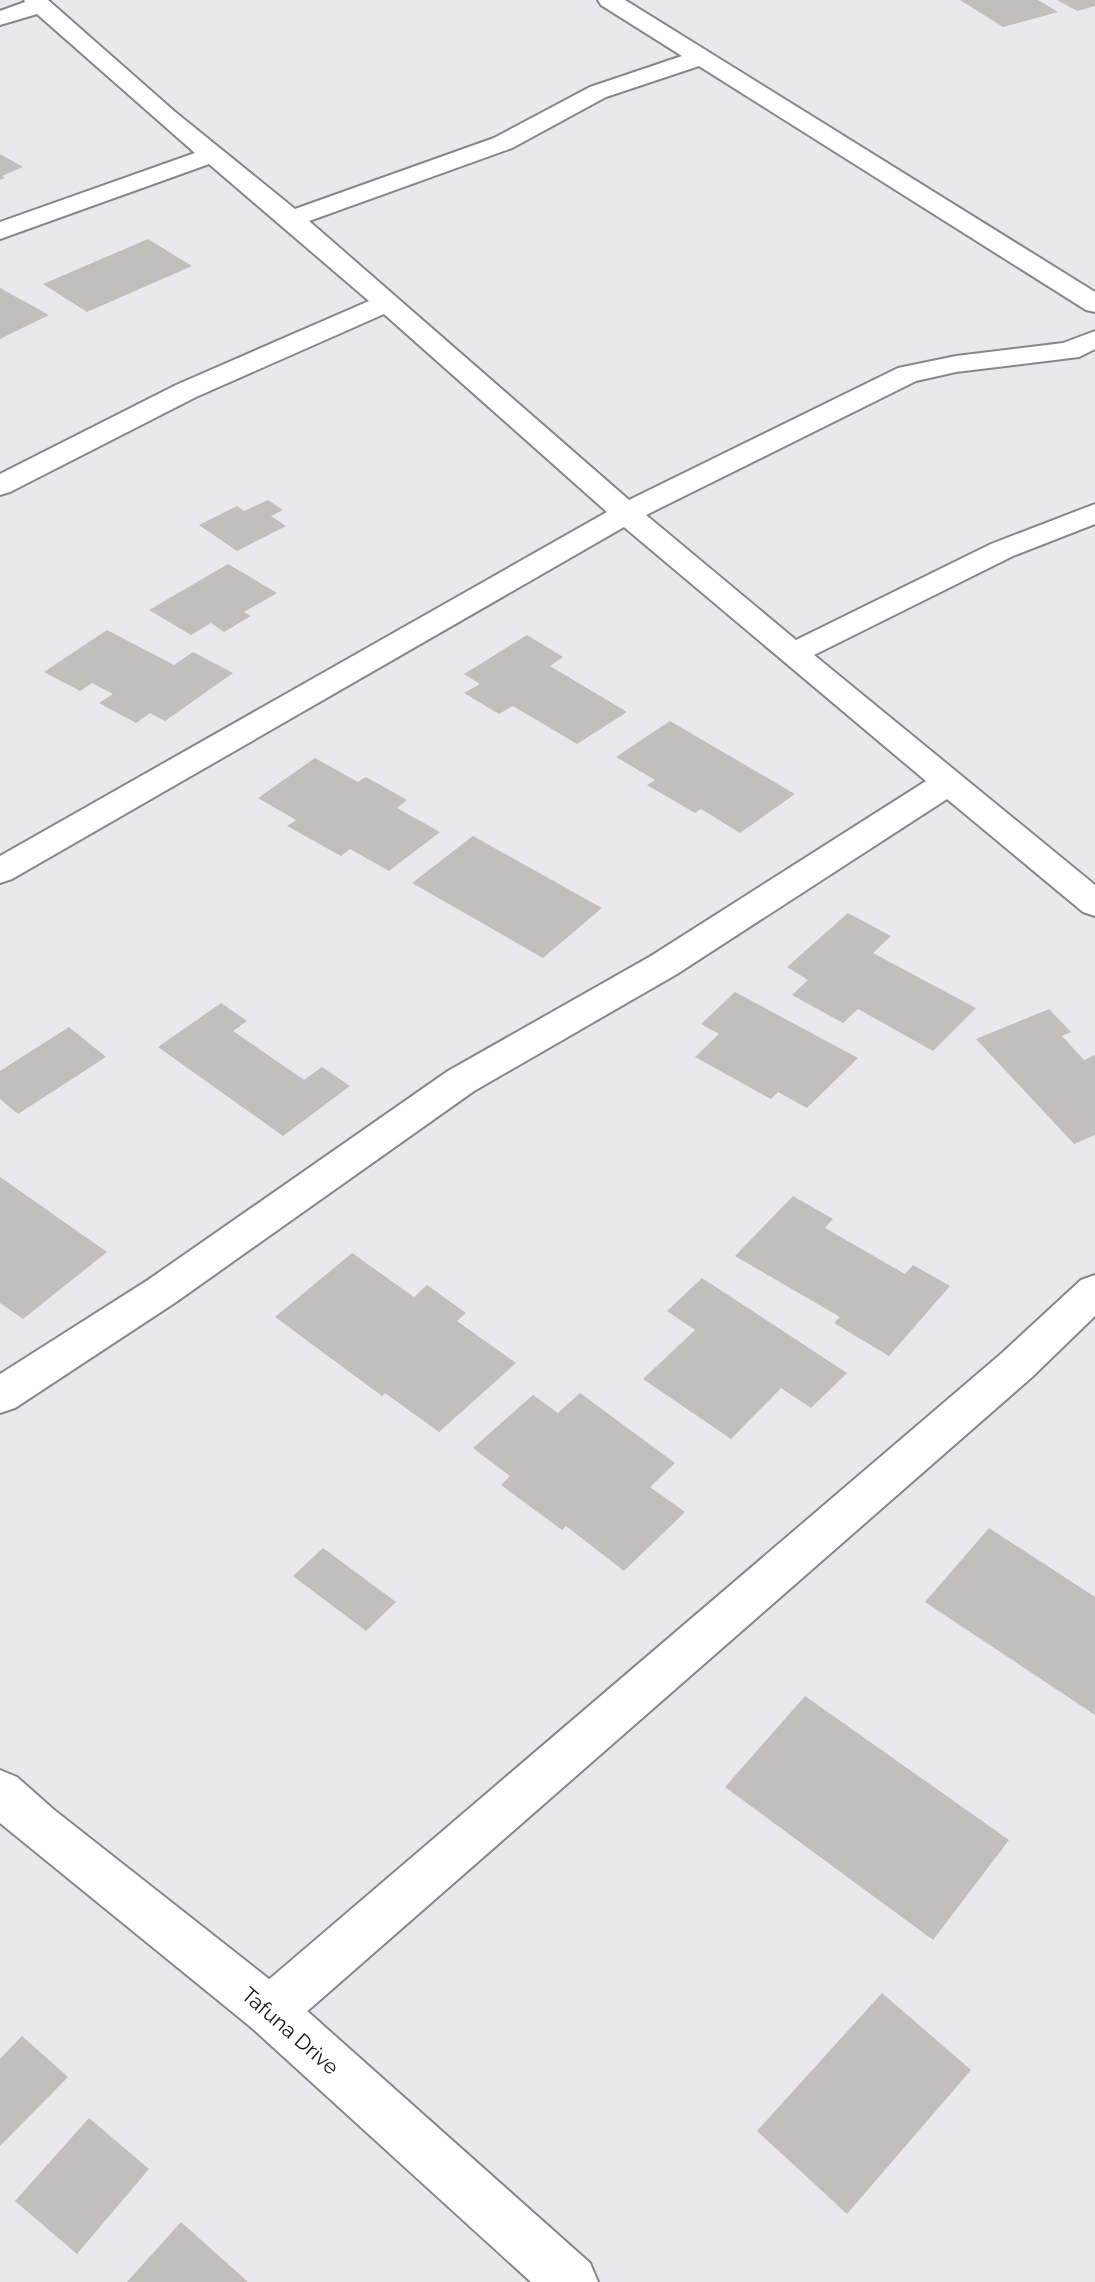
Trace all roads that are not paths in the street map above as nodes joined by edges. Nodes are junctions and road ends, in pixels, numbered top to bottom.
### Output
1 (610, 0) edge
2 (38, 2) edge
3 (0, 18) edge
4 (700, 58) junction
5 (212, 155) junction
6 (291, 219) junction
7 (0, 232) edge
8 (386, 303) junction
9 (1095, 304) edge
10 (1095, 339) edge
11 (0, 486) edge
12 (626, 513) junction
13 (1095, 513) edge
14 (792, 653) junction
15 (947, 783) junction
16 (0, 871) edge
17 (1095, 904) edge
18 (1095, 1291) edge
19 (0, 1396) edge
20 (0, 1792) edge
21 (270, 2011) junction
22 (571, 2282) edge

1 - 4 street
2 - 3 street
2 - 5 street
4 - 6 street
4 - 9 street
5 - 6 street
5 - 7 street
6 - 8 street
8 - 11 street
8 - 12 street
10 - 12 street
12 - 14 street
12 - 16 street
13 - 14 street
14 - 15 street
15 - 17 street
15 - 19 street
18 - 21 street
20 - 21 street, Tafuna Drive
21 - 22 street, Tafuna Drive

